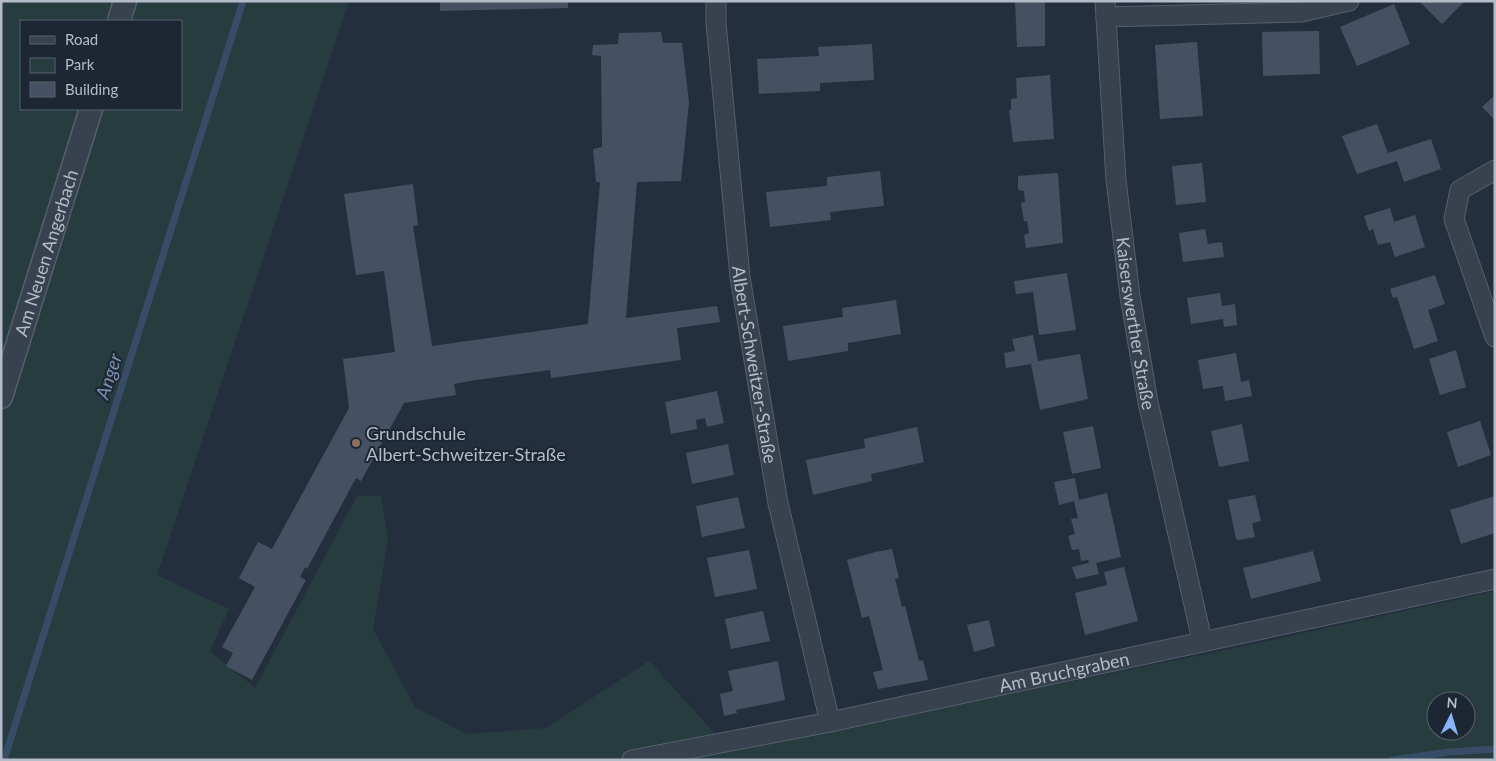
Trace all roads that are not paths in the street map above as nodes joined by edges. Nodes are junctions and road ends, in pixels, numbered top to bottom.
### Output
1 (125, 1) edge
2 (716, 1) edge
3 (1349, 1) edge
4 (1106, 9) edge
5 (119, 20) edge
6 (91, 110) edge
7 (1495, 170) edge
8 (1495, 337) edge
9 (1, 397) edge
10 (1495, 579) edge
11 (1202, 640) junction
12 (830, 722) junction
13 (632, 760) edge

1 - 5 street
2 - 12 street, Albert-Schweitzer-Straße
3 - 4 street
4 - 11 street, Kaiserswerther Straße
6 - 9 street, Am Neuen Angerbach
7 - 8 street
10 - 11 street, Am Bruchgraben
11 - 12 street, Am Bruchgraben
12 - 13 street, Am Bruchgraben

